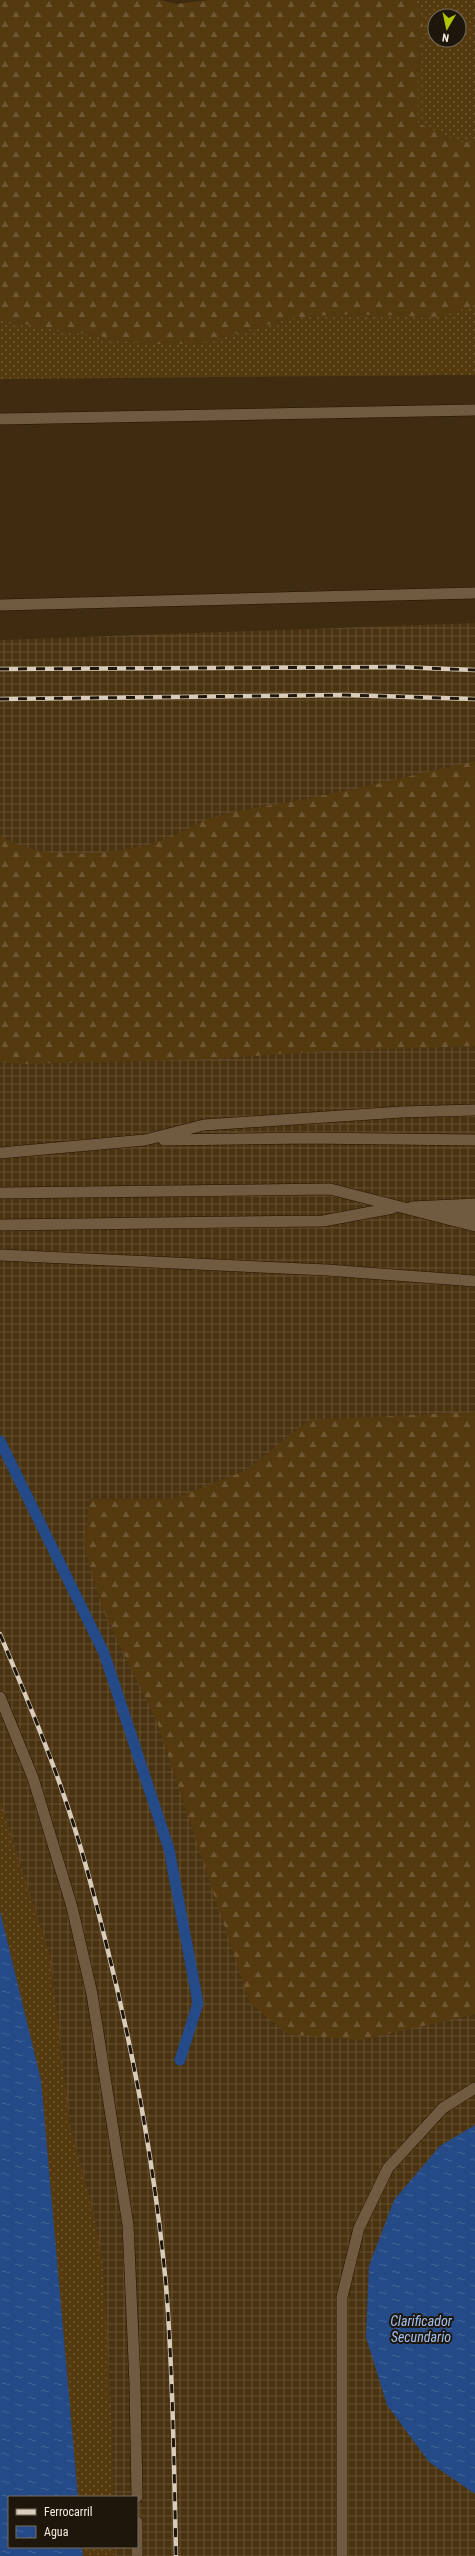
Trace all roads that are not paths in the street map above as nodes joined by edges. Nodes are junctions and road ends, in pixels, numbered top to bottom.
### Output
1 (475, 410) edge
2 (0, 419) edge
3 (475, 593) edge
4 (0, 604) edge
5 (475, 1110) edge
6 (145, 1140) junction
7 (475, 1140) edge
8 (0, 1153) edge
9 (0, 1193) edge
10 (475, 1204) edge
11 (396, 1208) junction
12 (475, 1215) edge
13 (0, 1225) edge
14 (475, 1226) edge
15 (0, 1255) edge
16 (475, 1281) edge
17 (0, 1697) edge
18 (475, 2088) edge
19 (137, 2496) edge
20 (342, 2556) edge

1 - 2 lane
3 - 4 lane
5 - 6 lane
6 - 7 lane
6 - 8 lane
9 - 11 lane
10 - 11 lane
11 - 12 lane
11 - 13 lane
11 - 14 lane
15 - 16 lane
17 - 19 lane
18 - 20 lane

